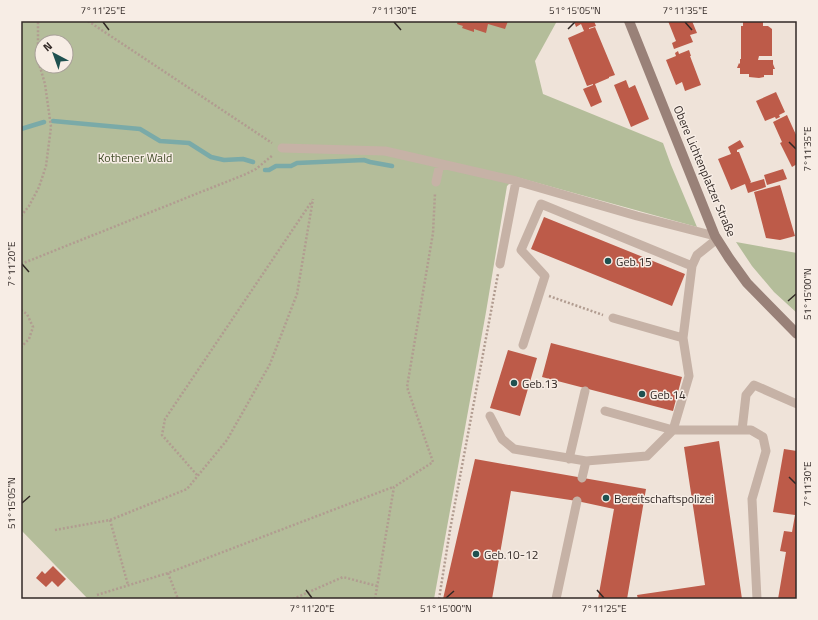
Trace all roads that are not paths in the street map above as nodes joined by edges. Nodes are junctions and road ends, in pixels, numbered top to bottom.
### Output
1 (629, 21) edge
2 (282, 148) road end
3 (440, 164) junction
4 (516, 181) junction
5 (436, 182) road end
6 (716, 237) junction
7 (500, 264) road end
8 (692, 266) junction
9 (613, 318) road end
10 (797, 334) edge
11 (683, 338) junction
12 (523, 345) dead end
13 (585, 391) dead end
14 (797, 404) edge
15 (605, 411) dead end
16 (490, 416) dead end
17 (673, 430) junction
18 (742, 430) junction
19 (569, 459) junction
20 (586, 462) junction
21 (582, 478) dead end
22 (577, 501) dead end
23 (556, 599) edge
24 (757, 599) edge

1 - 6 main road, Obere Lichtenplatzer Straße
2 - 3 lane
3 - 4 lane
3 - 5 lane
4 - 6 lane
4 - 7 lane
6 - 8 lane
6 - 10 main road, Obere Lichtenplatzer Straße
8 - 11 lane
8 - 12 lane
9 - 11 lane
11 - 17 lane
13 - 19 lane
14 - 18 lane
15 - 17 lane
16 - 19 lane
17 - 18 lane
17 - 20 lane
18 - 24 lane
19 - 20 lane
20 - 21 lane
22 - 23 lane

